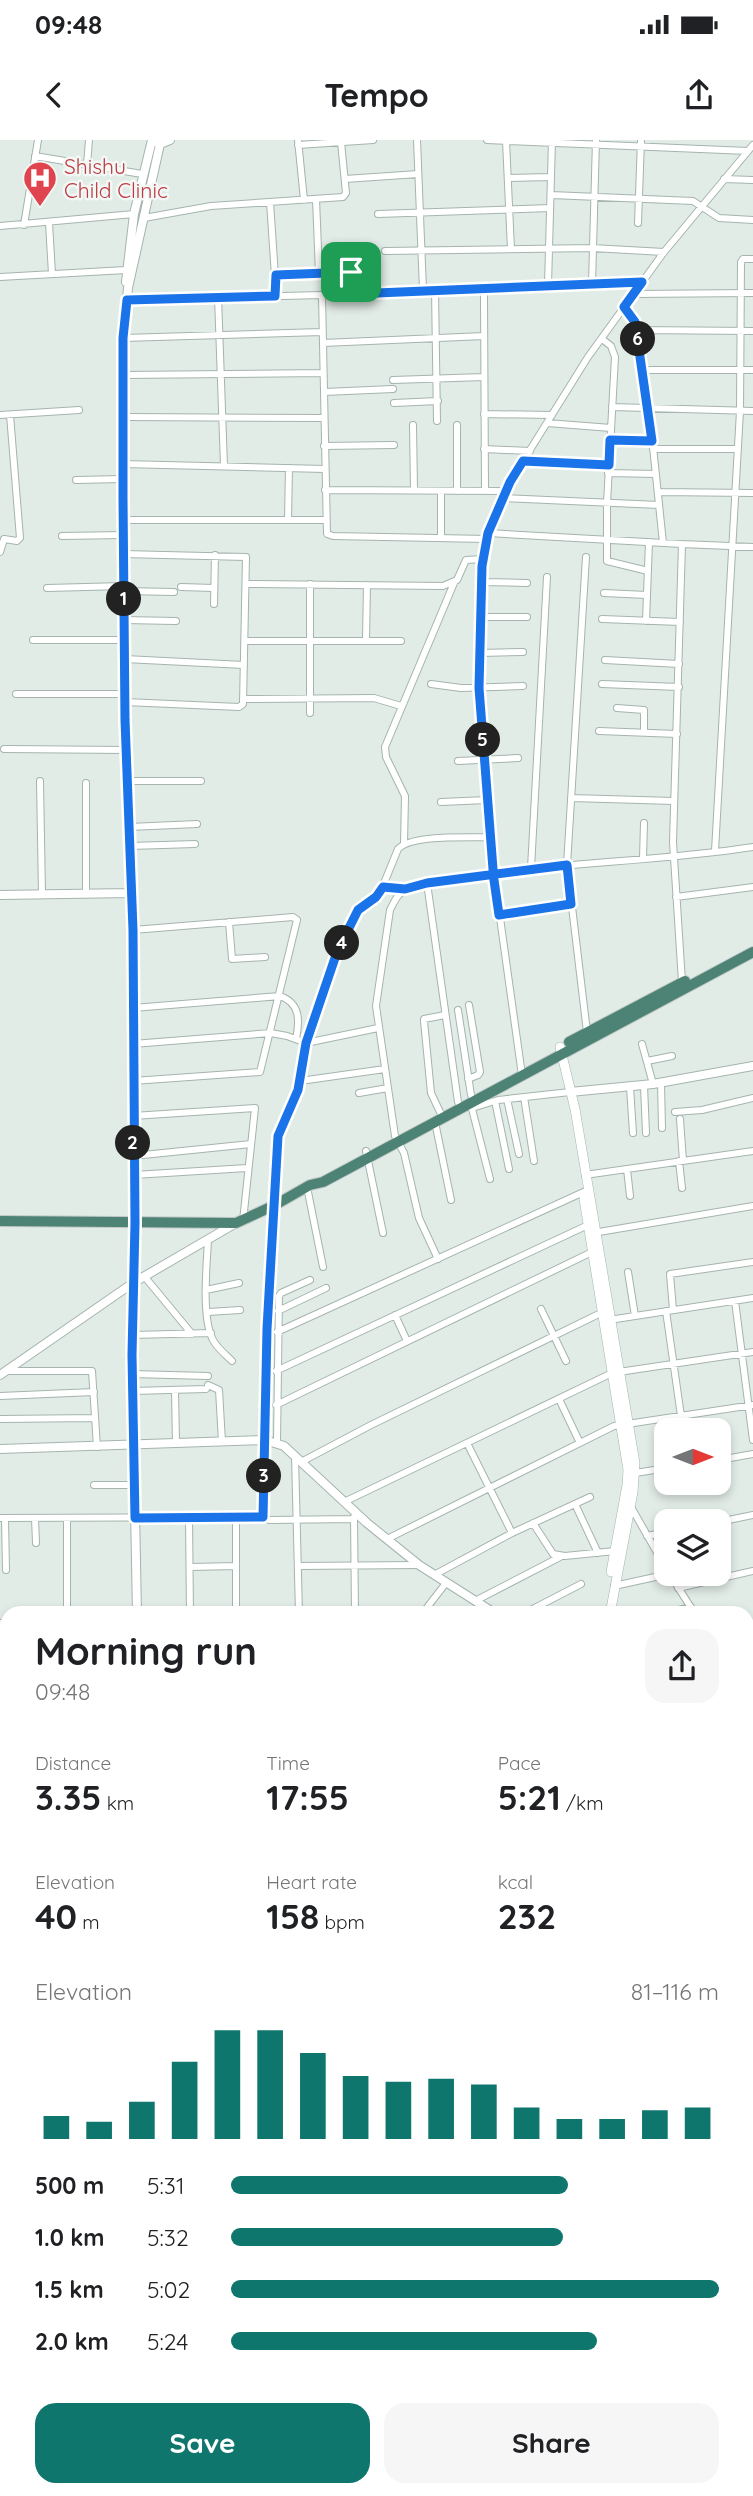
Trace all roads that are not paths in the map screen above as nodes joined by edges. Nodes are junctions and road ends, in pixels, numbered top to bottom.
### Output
1 (38, 140) edge
2 (89, 140) edge
3 (170, 140) edge
4 (373, 140) edge
5 (417, 140) edge
6 (487, 140) edge
7 (729, 140) edge
8 (155, 141) edge
9 (506, 141) edge
10 (552, 141) edge
11 (341, 142) junction
12 (596, 142) edge
13 (298, 143) edge
14 (641, 143) edge
15 (685, 144) edge
16 (753, 145) edge
17 (728, 150) junction
18 (748, 151) junction
19 (35, 156) junction
20 (87, 165) junction
21 (142, 174) junction
22 (418, 174) junction
23 (551, 177) junction
24 (508, 178) junction
25 (345, 179) junction
26 (724, 179) junction
27 (753, 180) edge
28 (551, 195) junction
29 (594, 196) junction
30 (639, 198) junction
31 (316, 199) junction
32 (304, 200) junction
33 (270, 202) junction
34 (701, 206) junction
35 (551, 208) junction
36 (509, 209) junction
37 (420, 212) junction
38 (134, 214) junction
39 (378, 214) dead end
40 (144, 218) junction
41 (753, 220) edge
42 (49, 223) junction
43 (638, 223) dead end
44 (24, 225) junction
45 (0, 226) edge
46 (511, 248) junction
47 (549, 248) junction
48 (592, 248) junction
49 (422, 250) junction
50 (386, 251) dead end
51 (664, 252) junction
52 (753, 259) edge
53 (370, 270) dead end
54 (126, 271) junction
55 (351, 272) junction
56 (319, 273) junction
57 (52, 274) junction
58 (275, 275) junction
59 (0, 277) edge
60 (642, 282) junction
61 (592, 284) junction
62 (548, 285) junction
63 (128, 288) junction
64 (435, 289) junction
65 (423, 290) junction
66 (741, 293) junction
67 (753, 293) edge
68 (352, 294) junction
69 (633, 294) junction
70 (322, 295) junction
71 (275, 296) junction
72 (484, 296) dead end
73 (218, 298) junction
74 (127, 300) junction
75 (624, 307) junction
76 (636, 330) junction
77 (741, 331) junction
78 (753, 331) edge
79 (322, 332) junction
80 (218, 335) junction
81 (437, 337) junction
82 (484, 337) junction
83 (123, 338) junction
84 (602, 339) junction
85 (323, 343) junction
86 (643, 370) junction
87 (741, 370) junction
88 (753, 370) edge
89 (323, 373) junction
90 (123, 375) junction
91 (220, 375) junction
92 (438, 377) junction
93 (484, 377) junction
94 (393, 380) dead end
95 (393, 389) dead end
96 (324, 392) junction
97 (438, 401) junction
98 (394, 403) dead end
99 (612, 407) junction
100 (649, 408) junction
101 (79, 410) dead end
102 (740, 411) junction
103 (753, 411) edge
104 (484, 414) junction
105 (0, 415) edge
106 (10, 415) junction
107 (552, 415) junction
108 (123, 417) junction
109 (223, 418) junction
110 (324, 418) junction
111 (438, 421) dead end
112 (547, 423) junction
113 (413, 425) dead end
114 (457, 425) dead end
115 (611, 428) junction
116 (610, 440) junction
117 (394, 445) dead end
118 (653, 445) junction
119 (324, 446) junction
120 (484, 449) junction
121 (738, 449) junction
122 (530, 451) junction
123 (523, 461) junction
124 (123, 464) junction
125 (223, 466) junction
126 (289, 468) junction
127 (325, 469) junction
128 (608, 469) junction
129 (656, 474) junction
130 (123, 479) junction
131 (76, 480) dead end
132 (325, 490) junction
133 (414, 490) junction
134 (441, 491) junction
135 (457, 491) junction
136 (485, 491) junction
137 (506, 491) junction
138 (658, 492) junction
139 (736, 493) junction
140 (753, 493) edge
141 (503, 498) junction
142 (607, 503) junction
143 (659, 505) junction
144 (123, 520) junction
145 (288, 520) junction
146 (326, 520) junction
147 (62, 536) dead end
148 (123, 536) junction
149 (487, 536) junction
150 (441, 538) junction
151 (606, 539) junction
152 (649, 542) junction
153 (663, 543) junction
154 (682, 544) junction
155 (734, 546) junction
156 (753, 547) edge
157 (0, 552) edge
158 (123, 554) junction
159 (215, 555) junction
160 (586, 557) dead end
161 (483, 559) junction
162 (648, 571) junction
163 (547, 577) dead end
164 (482, 582) junction
165 (454, 583) junction
166 (527, 583) dead end
167 (246, 584) junction
168 (310, 584) junction
169 (367, 585) junction
170 (181, 587) dead end
171 (47, 588) dead end
172 (214, 588) junction
173 (124, 589) junction
174 (174, 592) dead end
175 (604, 593) dead end
176 (647, 595) junction
177 (214, 604) dead end
178 (481, 617) junction
179 (527, 617) dead end
180 (124, 620) junction
181 (603, 620) dead end
182 (176, 621) dead end
183 (646, 621) junction
184 (680, 622) junction
185 (33, 640) dead end
186 (124, 640) junction
187 (245, 641) junction
188 (309, 641) junction
189 (366, 641) junction
190 (401, 641) dead end
191 (523, 652) dead end
192 (480, 653) junction
193 (125, 659) junction
194 (605, 660) dead end
195 (679, 664) junction
196 (244, 666) junction
197 (431, 684) dead end
198 (602, 684) dead end
199 (523, 686) dead end
200 (678, 687) junction
201 (479, 688) junction
202 (16, 694) dead end
203 (125, 698) junction
204 (310, 698) junction
205 (243, 699) junction
206 (401, 706) junction
207 (617, 708) dead end
208 (310, 713) dead end
209 (598, 731) dead end
210 (644, 733) junction
211 (677, 734) junction
212 (4, 750) dead end
213 (127, 750) junction
214 (518, 758) dead end
215 (484, 760) junction
216 (458, 761) dead end
217 (40, 781) dead end
218 (128, 781) junction
219 (201, 781) dead end
220 (86, 783) dead end
221 (571, 799) junction
222 (487, 800) junction
223 (674, 801) junction
224 (441, 802) dead end
225 (644, 823) dead end
226 (197, 824) dead end
227 (129, 827) junction
228 (490, 837) junction
229 (195, 844) dead end
230 (404, 844) junction
231 (130, 846) junction
232 (753, 847) edge
233 (715, 852) junction
234 (673, 856) junction
235 (643, 858) junction
236 (567, 865) junction
237 (531, 868) junction
238 (493, 873) junction
239 (427, 883) junction
240 (383, 887) junction
241 (753, 887) edge
242 (405, 889) junction
243 (131, 893) junction
244 (42, 894) junction
245 (86, 894) junction
246 (0, 895) edge
247 (676, 897) junction
248 (571, 904) junction
249 (499, 915) junction
250 (229, 922) junction
251 (133, 930) junction
252 (753, 946) edge
253 (753, 952) edge
254 (265, 957) dead end
255 (682, 982) junction
256 (280, 996) junction
257 (469, 1005) dead end
258 (133, 1007) junction
259 (458, 1010) dead end
260 (445, 1016) junction
261 (378, 1028) junction
262 (587, 1032) junction
263 (271, 1033) junction
264 (296, 1038) junction
265 (306, 1043) junction
266 (133, 1044) junction
267 (642, 1044) dead end
268 (561, 1051) junction
269 (672, 1056) dead end
270 (647, 1061) junction
271 (753, 1066) edge
272 (385, 1069) junction
273 (522, 1072) junction
274 (468, 1079) junction
275 (133, 1081) junction
276 (300, 1081) junction
277 (653, 1084) junction
278 (630, 1087) junction
279 (388, 1088) junction
280 (359, 1093) dead end
281 (571, 1096) junction
282 (524, 1097) junction
283 (753, 1098) edge
284 (507, 1099) junction
285 (471, 1101) junction
286 (495, 1101) junction
287 (458, 1102) junction
288 (675, 1112) dead end
289 (133, 1116) junction
290 (438, 1117) junction
291 (680, 1119) dead end
292 (662, 1128) dead end
293 (634, 1133) dead end
294 (646, 1133) dead end
295 (397, 1139) junction
296 (251, 1144) junction
297 (753, 1151) edge
298 (367, 1154) junction
299 (519, 1154) dead end
300 (133, 1156) junction
301 (534, 1161) dead end
302 (681, 1161) junction
303 (247, 1168) junction
304 (509, 1169) dead end
305 (627, 1169) junction
306 (133, 1175) junction
307 (585, 1175) junction
308 (490, 1179) dead end
309 (309, 1186) junction
310 (682, 1188) dead end
311 (586, 1192) junction
312 (630, 1196) dead end
313 (451, 1200) dead end
314 (275, 1205) junction
315 (753, 1206) edge
316 (239, 1222) junction
317 (135, 1223) junction
318 (2, 1224) edge
319 (591, 1230) junction
320 (383, 1233) dead end
321 (208, 1239) junction
322 (592, 1252) junction
323 (438, 1259) junction
324 (753, 1262) edge
325 (323, 1267) dead end
326 (628, 1272) dead end
327 (144, 1276) junction
328 (310, 1280) dead end
329 (133, 1283) junction
330 (239, 1283) dead end
331 (326, 1288) dead end
332 (206, 1290) junction
333 (753, 1298) edge
334 (735, 1301) junction
335 (541, 1309) dead end
336 (240, 1310) dead end
337 (278, 1311) junction
338 (670, 1311) junction
339 (208, 1312) junction
340 (395, 1315) junction
341 (607, 1315) junction
342 (635, 1316) junction
343 (277, 1332) junction
344 (211, 1333) junction
345 (192, 1334) junction
346 (132, 1335) junction
347 (553, 1336) junction
348 (407, 1341) junction
349 (753, 1352) edge
350 (742, 1354) junction
351 (232, 1361) dead end
352 (566, 1361) dead end
353 (674, 1363) junction
354 (276, 1371) junction
355 (616, 1372) junction
356 (2, 1373) edge
357 (132, 1374) junction
358 (208, 1376) dead end
359 (175, 1390) junction
360 (132, 1391) junction
361 (94, 1392) junction
362 (0, 1396) edge
363 (559, 1399) junction
364 (276, 1405) junction
365 (751, 1405) edge
366 (681, 1415) junction
367 (95, 1418) junction
368 (681, 1418) edge
369 (0, 1419) edge
370 (625, 1423) junction
371 (265, 1440) junction
372 (753, 1440) edge
373 (222, 1442) junction
374 (277, 1443) junction
375 (467, 1443) junction
376 (580, 1443) junction
377 (176, 1444) junction
378 (133, 1446) junction
379 (97, 1447) junction
380 (0, 1449) edge
381 (753, 1454) edge
382 (732, 1458) edge
383 (298, 1459) junction
384 (654, 1470) edge
385 (635, 1473) junction
386 (94, 1485) dead end
387 (134, 1485) junction
388 (489, 1489) junction
389 (590, 1497) dead end
390 (344, 1502) junction
391 (575, 1504) junction
392 (631, 1507) junction
393 (354, 1515) junction
394 (753, 1515) edge
395 (236, 1517) junction
396 (263, 1517) junction
397 (3, 1518) edge
398 (35, 1518) junction
399 (67, 1518) junction
400 (135, 1518) junction
401 (189, 1518) junction
402 (731, 1519) edge
403 (297, 1521) junction
404 (533, 1523) junction
405 (512, 1533) junction
406 (654, 1535) edge
407 (647, 1536) junction
408 (387, 1539) junction
409 (37, 1543) dead end
410 (654, 1548) edge
411 (615, 1551) junction
412 (598, 1553) junction
413 (561, 1556) junction
414 (419, 1565) junction
415 (236, 1566) junction
416 (298, 1566) junction
417 (354, 1566) junction
418 (190, 1567) junction
419 (6, 1570) dead end
420 (753, 1571) edge
421 (434, 1575) junction
422 (654, 1576) edge
423 (446, 1583) junction
424 (582, 1584) dead end
425 (614, 1586) junction
426 (678, 1588) joint
427 (475, 1601) junction
428 (67, 1606) edge
429 (137, 1606) edge
430 (190, 1606) edge
431 (236, 1606) edge
432 (300, 1606) edge
433 (355, 1606) edge
434 (428, 1606) edge
435 (479, 1606) edge
436 (539, 1606) edge
437 (605, 1606) edge
438 (611, 1606) edge
439 (690, 1606) edge

1 - 19 street
2 - 20 street
3 - 8 street
4 - 11 street
5 - 22 street
6 - 9 street
7 - 17 street
8 - 21 street
8 - 40 street
9 - 10 street
9 - 24 street
10 - 12 street
10 - 23 street
11 - 13 street
11 - 25 street
12 - 14 street
12 - 29 street
13 - 32 street
14 - 15 street
14 - 30 street
15 - 17 street
16 - 18 street
17 - 18 street
18 - 26 street
19 - 20 street
19 - 44 street
20 - 21 street
21 - 38 street
22 - 25 street
22 - 37 street
23 - 24 street
23 - 28 street
24 - 36 street
25 - 31 street
26 - 27 street
26 - 34 street
28 - 29 street
28 - 35 street
29 - 30 street
29 - 48 street
30 - 34 street
30 - 43 street
31 - 32 street
31 - 56 street
32 - 33 street
33 - 40 street
33 - 58 street
34 - 41 street
34 - 51 street
35 - 36 street
35 - 47 street
36 - 37 street
36 - 46 street
37 - 39 street
37 - 49 street
38 - 42 street
38 - 54 street
40 - 63 street
42 - 44 street
42 - 57 street
44 - 45 street
46 - 47 street
46 - 49 street
47 - 48 street
47 - 62 street
48 - 51 street
48 - 61 street
49 - 50 street
49 - 65 street
51 - 60 street
52 - 66 street
53 - 55 street
54 - 57 street
54 - 63 street
55 - 56 street
55 - 68 street
56 - 58 street
57 - 59 street
58 - 71 street
60 - 61 street
60 - 69 street
61 - 62 street
62 - 64 street
63 - 74 street
64 - 65 street
64 - 81 street
65 - 68 street
66 - 67 street
66 - 69 street
66 - 77 street
68 - 70 street
69 - 75 street
70 - 71 street
70 - 79 street
71 - 73 street
72 - 82 street
73 - 74 street
73 - 80 street
74 - 83 street
75 - 76 street
75 - 84 street
76 - 77 street
76 - 86 street
77 - 78 street
77 - 87 street
79 - 80 street
79 - 85 street
80 - 83 street
80 - 91 street
81 - 82 street
81 - 85 street
81 - 92 street
82 - 93 street
83 - 90 street
84 - 99 street
84 - 107 street
85 - 89 street
86 - 87 street
86 - 100 street
87 - 88 street
87 - 102 street
89 - 91 street
89 - 96 street
90 - 91 street
90 - 108 street
91 - 109 street
92 - 93 street
92 - 94 street
92 - 97 street
93 - 104 street
95 - 96 street
96 - 110 street
97 - 98 street
97 - 111 street
99 - 100 street
99 - 115 street
100 - 102 street
100 - 118 street
101 - 106 street
102 - 103 street
102 - 121 street
104 - 107 street
104 - 120 street
105 - 106 street
106 - 157 street
107 - 112 street
108 - 109 street
108 - 124 street
109 - 110 street
109 - 125 street
110 - 119 street
112 - 115 street
112 - 122 street
113 - 133 street
114 - 135 street
115 - 116 street
116 - 118 street
116 - 128 street
117 - 119 street
118 - 121 street
118 - 129 street
119 - 127 street
120 - 122 street
120 - 136 street
121 - 139 street
122 - 123 street
123 - 128 street
123 - 137 street
124 - 125 street
124 - 130 street
125 - 126 street
126 - 127 street
126 - 145 street
127 - 132 street
128 - 129 street
128 - 142 street
129 - 138 street
130 - 131 street
130 - 144 street
132 - 133 street
132 - 146 street
133 - 134 street
134 - 135 street
134 - 150 street
135 - 136 street
136 - 137 street
137 - 141 street
138 - 139 street
138 - 143 street
139 - 140 street
139 - 155 street
141 - 142 street
141 - 149 street
142 - 143 street
142 - 151 street
143 - 153 street
144 - 145 street
144 - 148 street
145 - 146 street
146 - 150 street
147 - 148 street
148 - 158 street
149 - 150 street
149 - 151 street
149 - 161 street
151 - 152 street
151 - 162 street
152 - 153 street
152 - 162 street
153 - 154 street
154 - 155 street
154 - 184 street
155 - 156 street
155 - 233 street
158 - 159 street
158 - 173 street
159 - 167 street
159 - 172 street
160 - 221 street
161 - 164 street
161 - 165 street
162 - 176 street
163 - 237 street
164 - 166 street
164 - 178 street
165 - 169 street
165 - 206 street
167 - 168 street
167 - 187 street
168 - 169 street
168 - 188 street
169 - 189 street
170 - 172 street
171 - 173 street
172 - 177 street
173 - 174 street
173 - 180 street
175 - 176 street
176 - 183 street
178 - 179 street
178 - 192 street
180 - 182 street
180 - 186 street
181 - 183 street
183 - 184 street
184 - 195 street
185 - 186 street
186 - 193 street
187 - 188 street
187 - 196 street
188 - 189 street
188 - 204 street
189 - 190 street
191 - 192 street
192 - 201 street
193 - 196 street
193 - 203 street
194 - 195 street
195 - 200 street
196 - 205 street
197 - 201 street
198 - 200 street
199 - 201 street
200 - 211 street
201 - 215 street
202 - 203 street
203 - 205 street
203 - 213 street
204 - 205 street
204 - 206 street
204 - 208 street
206 - 230 street
207 - 210 street
209 - 210 street
210 - 211 street
211 - 223 street
212 - 213 street
213 - 218 street
214 - 215 street
215 - 216 street
215 - 222 street
217 - 244 street
218 - 219 street
218 - 227 street
220 - 245 street
221 - 223 street
221 - 236 street
222 - 224 street
222 - 228 street
223 - 234 street
225 - 235 street
226 - 227 street
227 - 231 street
228 - 230 street
228 - 238 street
229 - 231 street
230 - 240 street
231 - 243 street
232 - 233 street
233 - 234 street
234 - 235 street
234 - 247 street
235 - 236 street
236 - 237 street
236 - 248 street
237 - 238 street
238 - 239 street
238 - 249 street
239 - 242 street
239 - 260 street
240 - 242 street
240 - 265 street
241 - 247 street
242 - 261 street
243 - 245 street
243 - 251 street
244 - 245 street
244 - 246 street
247 - 255 street
248 - 249 street
248 - 262 street
249 - 273 street
250 - 251 street
250 - 254 street
250 - 256 street
251 - 258 street
252 - 255 highway
253 - 268 highway
255 - 262 highway
256 - 258 street
256 - 263 street
256 - 264 street
257 - 274 street
258 - 266 street
259 - 274 street
260 - 287 street
260 - 290 street
261 - 265 street
261 - 272 street
262 - 268 highway
263 - 264 street
263 - 266 street
263 - 275 street
264 - 265 street
265 - 276 street
266 - 275 street
267 - 270 street
268 - 273 highway
268 - 281 main road
269 - 270 street
270 - 277 street
271 - 277 street
272 - 276 street
272 - 279 street
273 - 285 highway
274 - 285 street
275 - 289 street
276 - 314 street
277 - 278 street
277 - 292 street
277 - 294 street
278 - 281 street
278 - 293 street
279 - 280 street
279 - 295 street
281 - 282 street
281 - 307 main road
281 - 311 main road
282 - 284 street
282 - 301 street
283 - 288 street
284 - 286 street
284 - 299 street
285 - 286 street
285 - 287 highway
285 - 290 highway
285 - 308 street
286 - 304 street
287 - 290 highway
289 - 296 street
289 - 300 street
290 - 295 highway
290 - 313 street
291 - 302 street
295 - 298 highway
295 - 323 street
296 - 300 street
296 - 303 street
297 - 302 street
298 - 309 highway
298 - 320 street
300 - 306 street
302 - 305 street
302 - 310 street
303 - 306 street
303 - 316 street
305 - 307 street
305 - 312 street
306 - 317 street
307 - 311 main road
309 - 314 highway
309 - 325 street
311 - 319 main road
311 - 323 street
314 - 316 highway
314 - 371 street
315 - 319 street
316 - 317 highway
316 - 321 street
317 - 318 highway
317 - 329 street
319 - 322 main road
319 - 340 street
319 - 341 main road
321 - 327 street
321 - 332 street
322 - 341 main road
322 - 348 street
323 - 343 street
324 - 338 street
326 - 342 street
327 - 329 street
327 - 345 street
328 - 337 street
329 - 346 street
329 - 356 street
330 - 332 street
331 - 337 street
332 - 339 street
333 - 334 street
334 - 338 street
334 - 350 street
335 - 347 street
336 - 339 street
337 - 343 street
338 - 342 street
338 - 353 street
339 - 344 street
340 - 348 street
340 - 354 street
341 - 342 street
341 - 347 street
341 - 355 main road
343 - 354 street
344 - 345 street
344 - 351 street
345 - 346 street
346 - 357 street
347 - 352 street
347 - 383 street
348 - 364 street
349 - 350 street
350 - 353 street
350 - 365 street
353 - 355 street
353 - 366 street
354 - 364 street
355 - 363 street
355 - 370 main road
356 - 361 street
357 - 358 street
357 - 360 street
359 - 360 street
359 - 373 street
359 - 377 street
360 - 378 street
361 - 362 street
361 - 367 street
363 - 375 street
363 - 376 street
364 - 374 street
365 - 366 street
365 - 372 street
366 - 368 street
366 - 370 street
367 - 369 street
367 - 379 street
370 - 376 street
370 - 385 main road
370 - 411 main road
371 - 373 street
371 - 374 street
371 - 396 street
373 - 377 street
374 - 383 street
375 - 388 street
375 - 390 street
376 - 388 street
377 - 378 street
378 - 379 street
378 - 387 street
379 - 380 street
381 - 382 street
383 - 390 street
383 - 403 street
384 - 385 street
385 - 392 main road
386 - 387 street
387 - 400 street
388 - 405 street
388 - 408 street
389 - 391 street
390 - 393 street
391 - 404 street
391 - 412 street
392 - 407 street
392 - 425 main road
393 - 403 street
393 - 408 street
393 - 417 street
394 - 402 street
395 - 396 street
395 - 401 street
395 - 415 street
396 - 403 street
397 - 398 street
397 - 419 street
398 - 399 street
398 - 409 street
399 - 400 street
399 - 428 street
400 - 401 street
400 - 429 street
401 - 418 street
403 - 416 street
404 - 405 street
404 - 413 street
405 - 421 street
406 - 407 street
407 - 410 street
408 - 414 street
411 - 412 street
411 - 437 main road
412 - 413 street
413 - 427 street
414 - 417 street
414 - 421 street
415 - 418 street
415 - 431 street
416 - 417 street
416 - 432 street
417 - 433 street
418 - 430 street
420 - 426 street
421 - 423 street
422 - 425 street
423 - 427 street
423 - 434 street
424 - 436 street
425 - 438 main road
426 - 439 street
427 - 435 street

